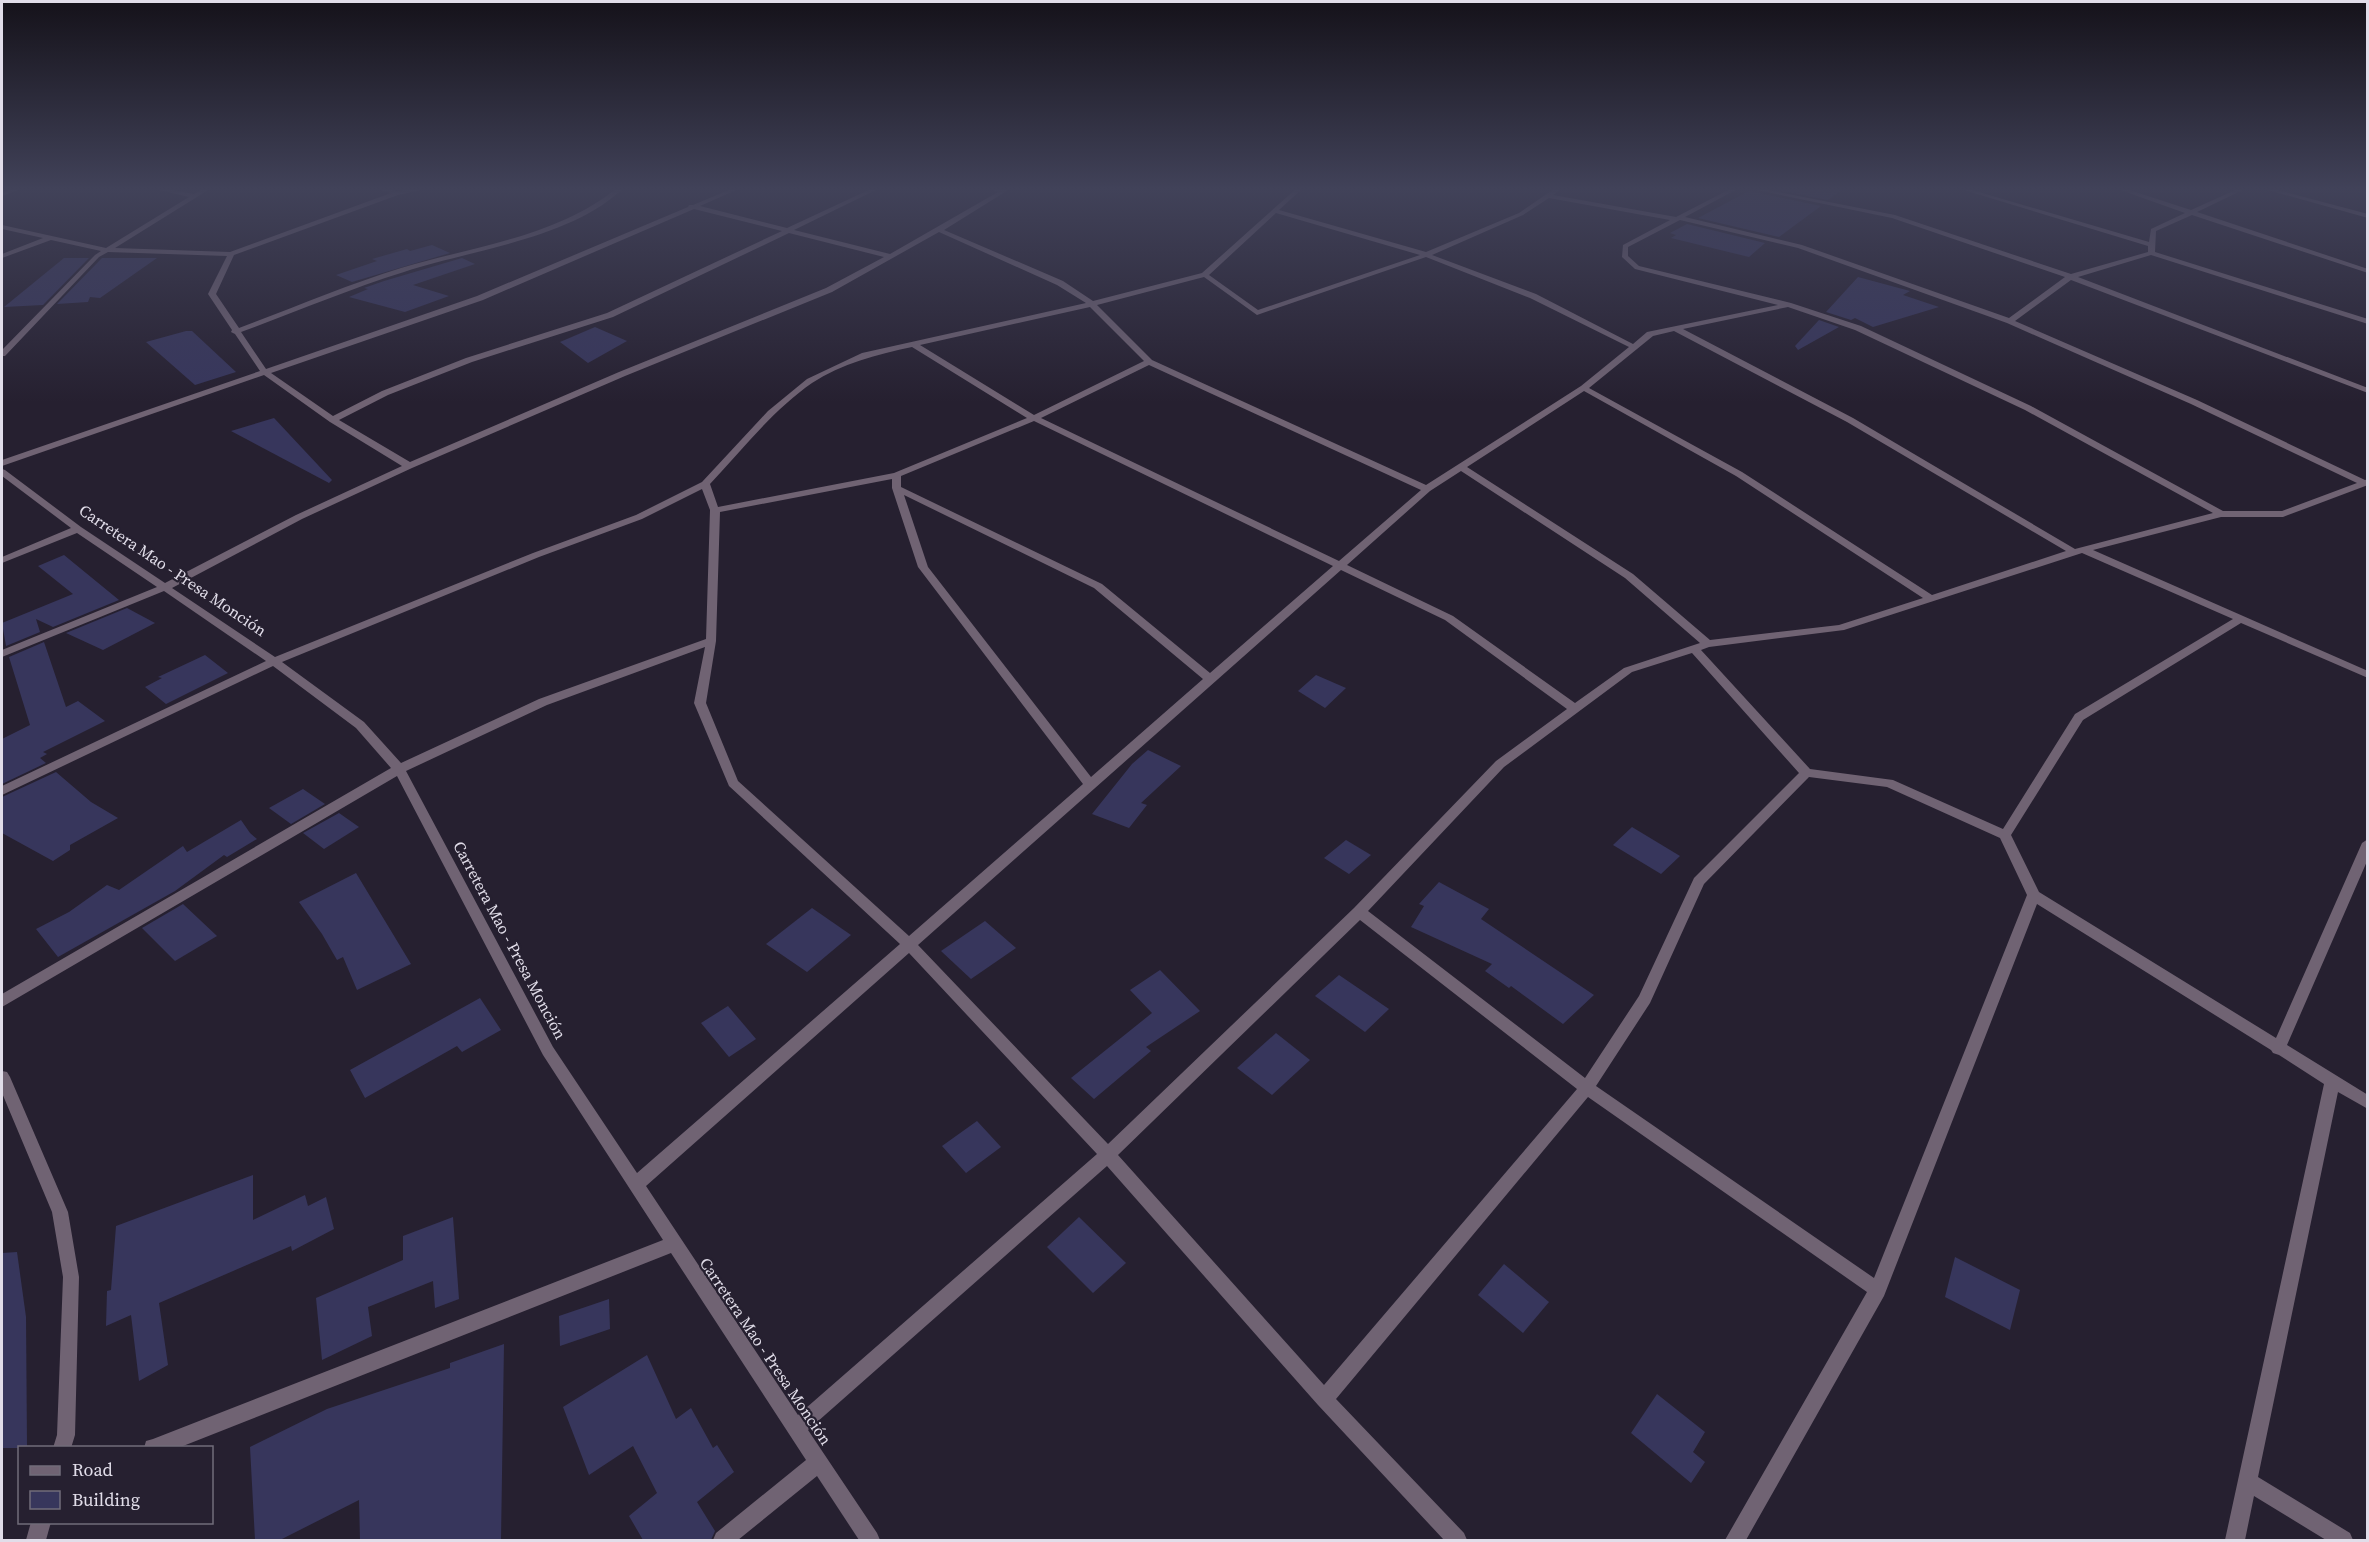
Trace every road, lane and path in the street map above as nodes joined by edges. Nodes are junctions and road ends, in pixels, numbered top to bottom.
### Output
1 (94, 259) edge
2 (229, 259) edge
3 (442, 259) edge
4 (570, 259) edge
5 (727, 259) edge
6 (885, 259) edge
7 (1005, 259) edge
8 (1223, 259) edge
9 (1417, 259) edge
10 (1437, 259) edge
11 (1627, 259) edge
12 (1836, 259) edge
13 (2018, 259) edge
14 (2122, 259) edge
15 (2180, 259) edge
16 (2331, 259) edge
17 (2367, 271) edge
18 (1205, 275) junction
19 (2070, 277) junction
20 (1092, 304) junction
21 (1788, 305) junction
22 (2010, 321) junction
23 (2367, 322) edge
24 (1676, 329) junction
25 (235, 332) junction
26 (913, 344) junction
27 (1634, 347) junction
28 (2, 354) edge
29 (1149, 362) junction
30 (264, 372) junction
31 (1584, 388) junction
32 (2367, 391) edge
33 (1034, 418) junction
34 (333, 420) junction
35 (2, 463) edge
36 (409, 466) junction
37 (1460, 467) junction
38 (2, 472) edge
39 (896, 475) junction
40 (2366, 483) edge
41 (705, 484) junction
42 (897, 488) junction
43 (1427, 489) junction
44 (715, 510) junction
45 (2221, 514) junction
46 (78, 529) junction
47 (2078, 550) junction
48 (2, 560) edge
49 (1339, 565) junction
50 (165, 587) junction
51 (1930, 598) junction
52 (2241, 619) junction
53 (711, 641) junction
54 (1701, 646) junction
55 (2, 654) edge
56 (274, 661) junction
57 (2367, 675) edge
58 (1209, 678) junction
59 (1575, 709) junction
60 (399, 769) junction
61 (1806, 773) junction
62 (1090, 784) junction
63 (2, 791) edge
64 (2005, 835) junction
65 (2367, 843) edge
66 (2034, 895) junction
67 (1359, 912) junction
68 (909, 945) junction
69 (2, 1001) edge
70 (2278, 1049) junction
71 (2, 1077) edge
72 (2332, 1083) junction
73 (1587, 1088) junction
74 (2367, 1103) edge
75 (1108, 1155) junction
76 (635, 1185) junction
77 (673, 1244) junction
78 (1878, 1290) junction
79 (1324, 1399) junction
80 (796, 1429) junction
81 (63, 1446) edge
82 (158, 1446) edge
83 (819, 1462) junction
84 (2248, 1482) junction
85 (40, 1524) edge
86 (36, 1540) edge
87 (723, 1540) edge
88 (870, 1540) edge
89 (1457, 1540) edge
90 (1735, 1540) edge
91 (2235, 1540) edge
92 (2343, 1540) edge

1 - 28 street
2 - 25 street
3 - 25 street
4 - 30 street
5 - 34 street
6 - 36 street
7 - 20 street
8 - 18 street
9 - 18 street
10 - 27 street
11 - 21 street
12 - 22 street
13 - 19 street
14 - 19 street
15 - 23 street
16 - 17 street
18 - 20 street
19 - 22 street
19 - 32 street
20 - 26 street
20 - 29 street
21 - 24 street
21 - 45 street
22 - 40 street
24 - 27 street
24 - 47 street
25 - 30 street
26 - 33 street
26 - 41 street
27 - 31 street
29 - 33 street
29 - 43 street
30 - 34 street
30 - 35 street
31 - 37 street
31 - 51 street
33 - 39 street
33 - 49 street
34 - 36 street
36 - 50 street
37 - 43 street
37 - 54 street
38 - 46 street, Carretera Mao - Presa Monción
39 - 42 street
39 - 44 street
40 - 45 street
41 - 44 street
41 - 56 street
42 - 58 street
42 - 62 street
43 - 49 street
44 - 53 street
45 - 47 street
46 - 48 street
46 - 50 street, Carretera Mao - Presa Monción
47 - 51 street
47 - 52 street
49 - 58 street
49 - 59 street
50 - 55 street
50 - 56 street, Carretera Mao - Presa Monción
51 - 54 street
52 - 57 street
52 - 64 street
53 - 60 street
53 - 68 street
54 - 59 street
54 - 61 street
56 - 60 street, Carretera Mao - Presa Monción
56 - 63 street
58 - 62 street
59 - 67 street
60 - 69 street
60 - 76 street, Carretera Mao - Presa Monción
61 - 64 street
61 - 73 street
62 - 68 street
64 - 66 street
65 - 70 street
66 - 70 street
66 - 78 street
67 - 73 street
67 - 75 street
68 - 75 street
68 - 76 street
70 - 72 street
71 - 81 street
72 - 74 street
72 - 84 street
73 - 78 street
73 - 79 street
75 - 79 street
75 - 80 street
76 - 77 street, Carretera Mao - Presa Monción
77 - 80 street, Carretera Mao - Presa Monción
77 - 82 street
78 - 90 street
79 - 89 street
80 - 83 street, Carretera Mao - Presa Monción
83 - 87 street
83 - 88 street, Carretera Mao - Presa Monción
84 - 91 street
84 - 92 street
85 - 86 street

